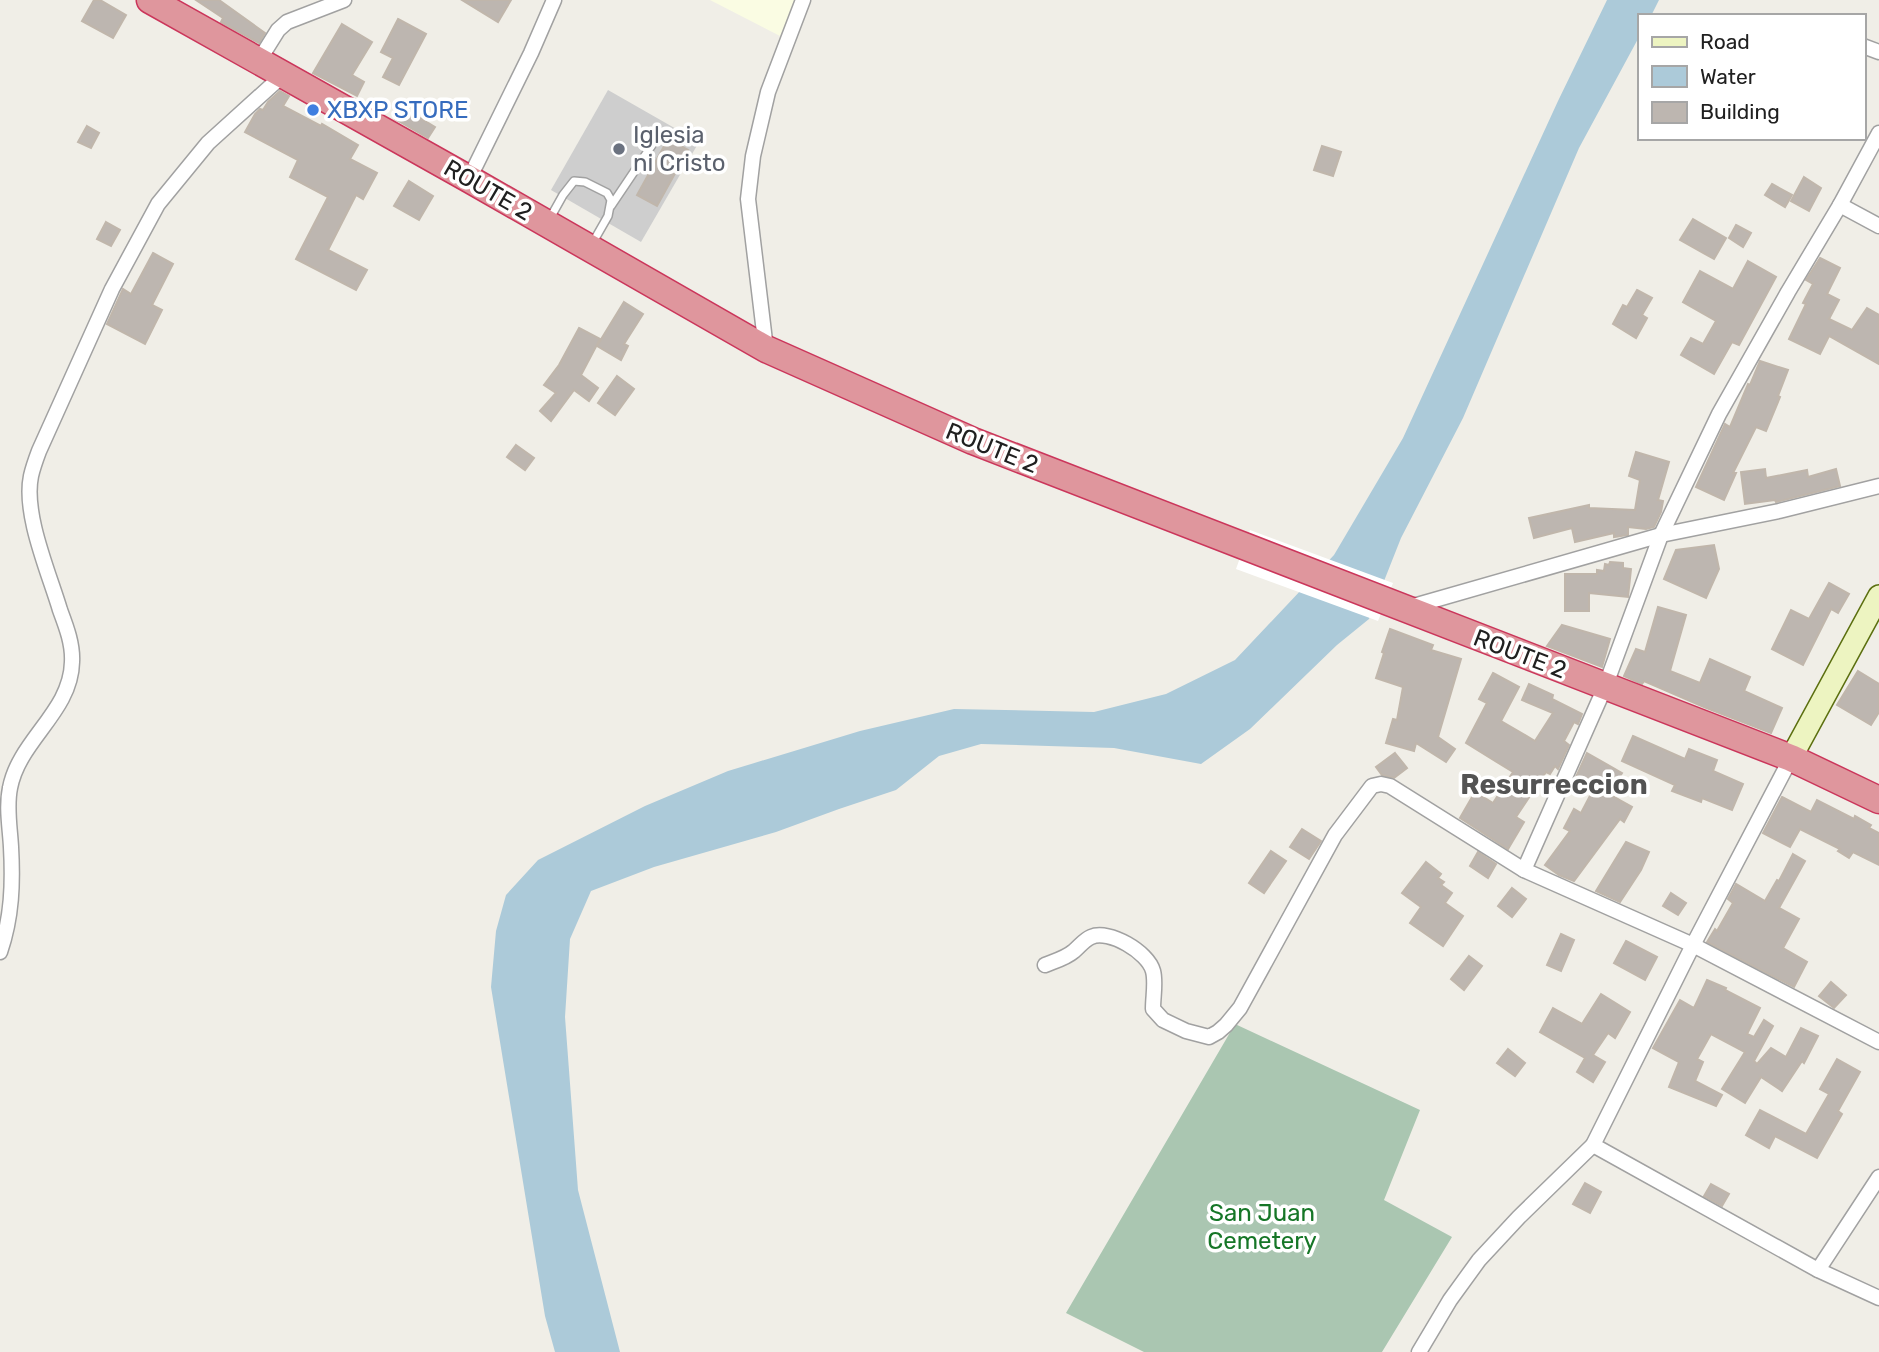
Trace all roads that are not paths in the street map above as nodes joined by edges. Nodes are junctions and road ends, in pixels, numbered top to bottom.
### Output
1 (344, 0) edge
2 (554, 0) edge
3 (803, 0) edge
4 (158, 4) edge
5 (258, 62) junction
6 (282, 76) junction
7 (1879, 133) edge
8 (652, 145) dead end
9 (469, 179) junction
10 (1840, 205) junction
11 (611, 206) junction
12 (547, 224) junction
13 (1879, 226) edge
14 (590, 248) junction
15 (766, 349) junction
16 (1879, 486) edge
17 (1661, 535) junction
18 (1879, 596) edge
19 (1395, 605) junction
20 (1605, 687) junction
21 (1791, 758) junction
22 (1879, 800) edge
23 (1524, 870) junction
24 (1693, 945) junction
25 (0, 952) edge
26 (1045, 965) dead end
27 (1879, 1042) edge
28 (1593, 1145) junction
29 (1879, 1177) edge
30 (1818, 1269) junction
31 (1879, 1298) edge
32 (1419, 1352) edge

1 - 5 street
2 - 9 street
3 - 15 street
4 - 5 highway, ROUTE 2
5 - 6 highway, ROUTE 2
6 - 9 highway, ROUTE 2
6 - 25 street
7 - 10 street
8 - 11 lane
9 - 12 highway, ROUTE 2
10 - 13 street
10 - 17 street
11 - 12 lane
11 - 14 lane
12 - 14 highway, ROUTE 2
14 - 15 highway, ROUTE 2
15 - 19 highway, ROUTE 2
16 - 17 street
17 - 19 street
17 - 20 street
18 - 21 street
19 - 20 highway, ROUTE 2
20 - 21 highway, ROUTE 2
20 - 23 street
21 - 22 highway, ROUTE 2
21 - 24 street
23 - 24 street
23 - 26 street
24 - 27 street
24 - 28 street
28 - 30 street
28 - 32 street
29 - 30 street
30 - 31 street

